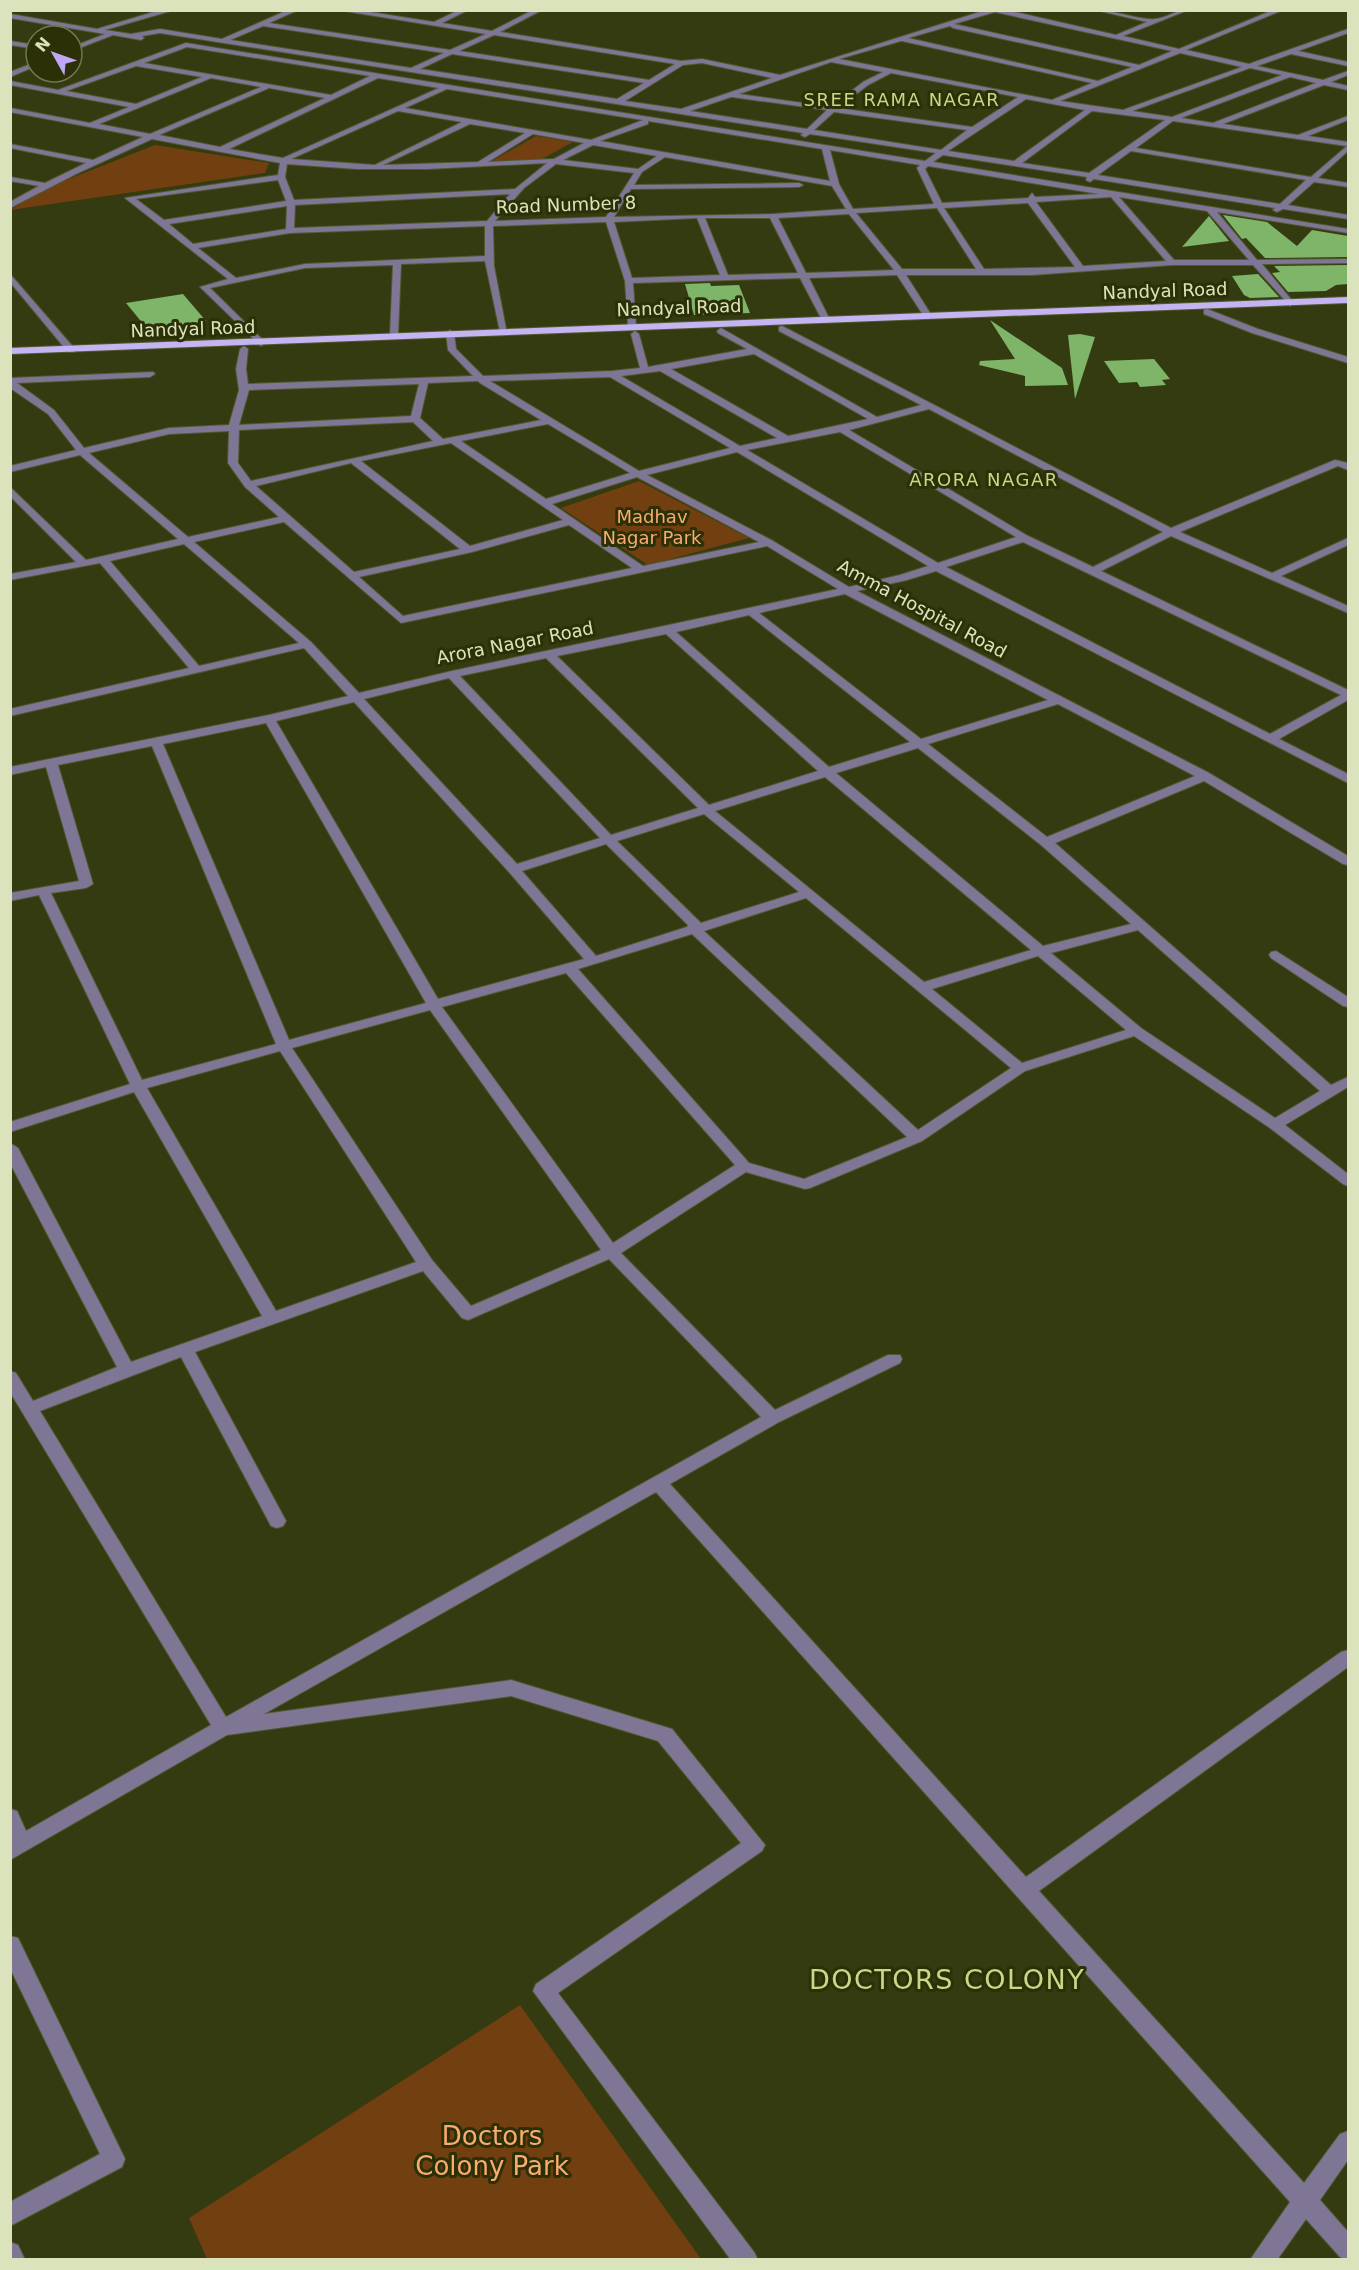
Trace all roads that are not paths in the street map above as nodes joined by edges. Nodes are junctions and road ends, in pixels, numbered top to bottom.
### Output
1 (171, 10) edge
2 (295, 10) edge
3 (341, 10) edge
4 (465, 10) edge
5 (539, 10) edge
6 (994, 10) edge
7 (1099, 10) edge
8 (1185, 10) edge
9 (1280, 10) edge
10 (10, 16) edge
11 (1155, 22) junction
12 (262, 24) junction
13 (435, 24) junction
14 (950, 25) junction
15 (98, 31) junction
16 (1348, 31) edge
17 (493, 33) junction
18 (114, 34) junction
19 (132, 36) junction
20 (1117, 37) junction
21 (899, 39) junction
22 (153, 40) dead end
23 (222, 41) junction
24 (164, 42) dead end
25 (84, 45) edge
26 (186, 45) junction
27 (1181, 50) junction
28 (1291, 51) junction
29 (452, 52) junction
30 (315, 55) junction
31 (830, 60) junction
32 (295, 63) junction
33 (681, 63) junction
34 (135, 64) junction
35 (1348, 64) edge
36 (1252, 66) junction
37 (1140, 67) junction
38 (24, 69) edge
39 (412, 70) junction
40 (888, 72) junction
41 (1348, 73) edge
42 (10, 75) edge
43 (444, 75) junction
44 (1289, 75) junction
45 (209, 76) junction
46 (375, 76) junction
47 (779, 77) junction
48 (652, 82) junction
49 (10, 83) edge
50 (1099, 83) junction
51 (1324, 83) junction
52 (424, 84) junction
53 (269, 86) junction
54 (444, 88) junction
55 (1348, 88) edge
56 (58, 92) junction
57 (729, 95) junction
58 (333, 97) junction
59 (1024, 97) junction
60 (618, 102) junction
61 (1052, 102) junction
62 (136, 106) junction
63 (398, 109) junction
64 (1091, 109) junction
65 (10, 110) edge
66 (832, 110) junction
67 (678, 112) junction
68 (1123, 112) junction
69 (1348, 118) edge
70 (1170, 120) junction
71 (650, 121) junction
72 (468, 122) junction
73 (88, 126) junction
74 (1213, 126) junction
75 (973, 129) junction
76 (809, 130) junction
77 (532, 132) junction
78 (149, 137) junction
79 (1299, 137) junction
80 (589, 142) junction
81 (796, 143) junction
82 (10, 146) edge
83 (1348, 146) edge
84 (825, 147) junction
85 (1130, 149) junction
86 (220, 150) junction
87 (942, 151) junction
88 (664, 154) junction
89 (284, 160) junction
90 (552, 161) junction
91 (94, 162) junction
92 (1017, 163) junction
93 (480, 164) junction
94 (925, 164) junction
95 (372, 167) junction
96 (639, 171) junction
97 (1092, 176) junction
98 (281, 177) junction
99 (10, 179) edge
100 (1315, 179) junction
101 (1035, 182) junction
102 (835, 184) junction
103 (44, 185) junction
104 (1348, 185) edge
105 (627, 188) junction
106 (1087, 190) junction
107 (515, 191) junction
108 (1113, 195) junction
109 (1031, 201) junction
110 (291, 203) junction
111 (10, 206) edge
112 (1282, 206) junction
113 (940, 207) junction
114 (1210, 210) junction
115 (852, 213) junction
116 (700, 216) junction
117 (773, 216) junction
118 (1348, 217) edge
119 (1268, 218) junction
120 (609, 219) junction
121 (162, 224) junction
122 (489, 224) junction
123 (290, 231) junction
124 (1348, 231) edge
125 (194, 246) junction
126 (490, 258) junction
127 (397, 261) junction
128 (1348, 261) edge
129 (1254, 262) junction
130 (1172, 263) junction
131 (1081, 269) junction
132 (900, 272) junction
133 (982, 273) junction
134 (805, 275) junction
135 (10, 276) edge
136 (724, 276) junction
137 (235, 280) junction
138 (629, 281) junction
139 (1348, 300) edge
140 (1290, 303) junction
141 (1348, 306) edge
142 (1207, 312) junction
143 (928, 316) junction
144 (826, 320) junction
145 (782, 329) junction
146 (633, 330) junction
147 (722, 331) junction
148 (504, 332) junction
149 (394, 335) junction
150 (450, 337) junction
151 (261, 343) junction
152 (244, 349) junction
153 (71, 350) junction
154 (10, 351) edge
155 (753, 351) junction
156 (10, 358) edge
157 (1348, 358) edge
158 (662, 369) junction
159 (645, 370) junction
160 (150, 374) dead end
161 (612, 374) junction
162 (483, 381) junction
163 (10, 382) edge
164 (424, 382) junction
165 (244, 387) junction
166 (930, 406) junction
167 (415, 419) junction
168 (876, 420) junction
169 (549, 421) junction
170 (234, 426) junction
171 (841, 429) junction
172 (453, 440) junction
173 (787, 440) junction
174 (441, 443) junction
175 (737, 449) junction
176 (82, 452) junction
177 (352, 460) junction
178 (1348, 467) edge
179 (10, 469) edge
180 (638, 474) junction
181 (249, 485) junction
182 (10, 490) edge
183 (544, 503) junction
184 (286, 518) junction
185 (571, 521) junction
186 (1172, 532) junction
187 (1024, 538) junction
188 (184, 541) junction
189 (1348, 541) edge
190 (769, 543) junction
191 (468, 550) junction
192 (103, 560) junction
193 (84, 564) junction
194 (939, 568) junction
195 (643, 571) junction
196 (1093, 571) junction
197 (351, 576) junction
198 (1273, 576) junction
199 (10, 577) edge
200 (848, 591) junction
201 (1348, 610) edge
202 (751, 612) junction
203 (668, 630) junction
204 (308, 644) junction
205 (549, 655) junction
206 (196, 669) junction
207 (452, 674) junction
208 (1348, 695) edge
209 (358, 696) junction
210 (1059, 700) junction
211 (10, 713) edge
212 (269, 719) junction
213 (1271, 738) junction
214 (156, 741) junction
215 (919, 745) junction
216 (51, 763) junction
217 (10, 771) edge
218 (828, 773) junction
219 (1205, 776) junction
220 (1348, 779) edge
221 (708, 811) junction
222 (607, 838) junction
223 (1046, 842) junction
224 (1348, 861) edge
225 (514, 869) junction
226 (43, 890) junction
227 (810, 893) junction
228 (10, 897) edge
229 (1141, 926) junction
230 (695, 928) junction
231 (1041, 951) junction
232 (1276, 955) dead end
233 (593, 961) junction
234 (568, 966) junction
235 (923, 987) junction
236 (1348, 1003) edge
237 (434, 1005) junction
238 (1136, 1031) junction
239 (284, 1046) junction
240 (1020, 1068) junction
241 (1348, 1081) edge
242 (138, 1086) junction
243 (1331, 1093) junction
244 (1275, 1125) junction
245 (10, 1126) edge
246 (917, 1138) junction
247 (10, 1148) edge
248 (744, 1166) junction
249 (1348, 1181) edge
250 (611, 1252) junction
251 (426, 1263) junction
252 (273, 1320) junction
253 (186, 1350) junction
254 (894, 1359) dead end
255 (127, 1370) junction
256 (10, 1377) edge
257 (29, 1409) junction
258 (773, 1418) junction
259 (658, 1484) junction
260 (277, 1521) dead end
261 (1348, 1657) edge
262 (223, 1728) junction
263 (10, 1817) edge
264 (16, 1848) edge
265 (1024, 1890) junction
266 (10, 1945) edge
267 (1348, 2142) edge
268 (1305, 2202) junction
269 (10, 2215) edge
270 (1348, 2249) edge
271 (10, 2253) edge
272 (13, 2259) edge
273 (746, 2259) edge
274 (1262, 2259) edge

1 - 15 street
2 - 12 street
3 - 13 street
4 - 13 street
5 - 17 street
6 - 14 street
6 - 20 street
7 - 11 street
8 - 11 street
9 - 27 street
10 - 15 street
11 - 20 street
12 - 23 street
12 - 29 street
13 - 17 street
14 - 21 street
14 - 37 street
15 - 18 street
16 - 28 street
17 - 29 street
17 - 33 street
18 - 19 street
18 - 25 street
19 - 22 street
19 - 23 street
20 - 27 street
21 - 31 street
21 - 50 street
23 - 30 street
24 - 26 street
26 - 32 street
26 - 34 street
27 - 36 street
27 - 37 street
28 - 35 street
28 - 36 street
29 - 39 street
29 - 48 street
30 - 32 street
30 - 39 street
31 - 40 street
31 - 47 street
32 - 46 street
33 - 47 street
33 - 48 street
34 - 45 street
34 - 56 street
36 - 44 street
36 - 68 street
37 - 50 street
38 - 42 street
39 - 43 street
40 - 59 street
40 - 66 street
41 - 51 street
43 - 52 street
43 - 60 street
44 - 51 street
44 - 70 street
45 - 53 street
45 - 62 street
46 - 52 street
46 - 58 street
47 - 57 street
48 - 60 street
49 - 56 street
50 - 61 street
51 - 55 street
51 - 74 street
52 - 54 street
53 - 58 street
53 - 78 street
54 - 63 street
54 - 71 street
56 - 62 street
57 - 66 street
57 - 67 street
58 - 86 street
59 - 61 street
59 - 75 street
60 - 67 street
61 - 64 street
62 - 73 street
63 - 72 street
63 - 89 street
64 - 68 street
64 - 92 street
65 - 73 street
66 - 75 street
66 - 76 street
67 - 71 street
67 - 76 street
68 - 70 street
69 - 79 street
70 - 74 street
70 - 85 street
71 - 80 street
71 - 81 street
72 - 77 street
72 - 95 street
73 - 78 street
74 - 79 street
75 - 87 street
76 - 81 street
76 - 87 street
77 - 80 street
77 - 93 street
78 - 86 street
78 - 91 street
79 - 83 street
80 - 88 street
80 - 90 street
81 - 84 street
82 - 91 street
83 - 100 street
84 - 94 street
84 - 102 street
85 - 97 street
85 - 100 street
86 - 89 street
87 - 92 street
87 - 94 street
88 - 96 street
88 - 102 street
89 - 95 street
89 - 98 street
90 - 93 street
90 - 96 street
90 - 107 street
91 - 103 street
92 - 97 street
93 - 95 street
94 - 101 street
94 - 113 street
96 - 105 street
97 - 106 street
97 - 112 street
98 - 110 street
98 - 121 street
99 - 103 street
100 - 104 street
100 - 112 street
101 - 106 street
101 - 109 street
102 - 105 street
102 - 115 street
103 - 111 street
105 - 120 street
106 - 108 street
107 - 110 street
107 - 122 street
108 - 109 street, Road Number 8
108 - 114 street
108 - 130 street
109 - 113 street, Road Number 8
109 - 131 street
110 - 121 street
110 - 123 street
112 - 118 street
112 - 119 street
113 - 115 street, Road Number 8
113 - 133 street
114 - 119 street
114 - 129 street
115 - 117 street, Road Number 8
115 - 132 street
116 - 117 street, Road Number 8
116 - 120 street, Road Number 8
116 - 136 street
117 - 134 street
119 - 124 street
120 - 122 street, Road Number 8
120 - 138 street
121 - 125 street
122 - 123 street, Road Number 8
122 - 126 street
123 - 125 street, Road Number 8
125 - 137 street
126 - 127 street
126 - 148 street
127 - 137 street
127 - 149 street
128 - 129 street
129 - 130 street
129 - 140 street
130 - 131 street
131 - 133 street
132 - 133 street
132 - 134 street
132 - 143 street
134 - 136 street
134 - 144 street
135 - 153 street
136 - 138 street
137 - 151 street
138 - 146 street
139 - 140 main road, Nandyal Road
140 - 143 main road, Nandyal Road
141 - 142 main road, Nandyal Road
142 - 145 main road, Nandyal Road
142 - 157 street
143 - 144 main road, Nandyal Road
144 - 146 main road, Nandyal Road
145 - 147 main road, Nandyal Road
145 - 166 street
146 - 147 main road, Nandyal Road
146 - 148 main road, Nandyal Road
146 - 150 main road, Nandyal Road
146 - 159 street
147 - 155 street
148 - 150 main road, Nandyal Road
149 - 150 main road, Nandyal Road
149 - 151 main road, Nandyal Road
150 - 152 main road, Nandyal Road
150 - 162 street
151 - 153 main road, Nandyal Road
152 - 156 main road, Nandyal Road
152 - 165 street
153 - 154 main road, Nandyal Road
155 - 158 street
155 - 168 street
158 - 159 street
158 - 173 street
159 - 161 street
160 - 163 street
161 - 162 street
161 - 175 street
162 - 164 street
162 - 169 street, Amma Hospital Road
163 - 176 street
164 - 165 street
164 - 167 street
165 - 170 street
166 - 168 street
166 - 186 street
167 - 170 street
167 - 174 street
168 - 171 street
169 - 172 street
169 - 180 street, Amma Hospital Road
170 - 176 street
170 - 181 street
171 - 173 street
171 - 187 street
172 - 174 street
172 - 183 street
173 - 175 street
174 - 177 street
175 - 180 street
175 - 194 street
176 - 179 street
176 - 188 street
177 - 181 street
177 - 191 street
178 - 186 street
180 - 183 street
180 - 190 street, Amma Hospital Road
181 - 184 street
182 - 193 street
183 - 185 street
184 - 188 street
184 - 197 street
185 - 191 street
185 - 195 street
186 - 196 street
186 - 198 street
187 - 194 street, Arora Nagar Road
187 - 196 street
188 - 192 street
188 - 204 street
189 - 198 street
190 - 195 street
190 - 200 street, Amma Hospital Road
191 - 197 street
192 - 193 street
192 - 206 street
193 - 199 street
194 - 200 street, Arora Nagar Road
194 - 213 street
195 - 197 street
196 - 208 street
198 - 201 street
200 - 202 street, Arora Nagar Road
200 - 210 street, Amma Hospital Road
202 - 203 street, Arora Nagar Road
202 - 215 street
203 - 205 street, Arora Nagar Road
203 - 218 street
204 - 206 street
204 - 209 street
205 - 207 street, Arora Nagar Road
205 - 221 street
206 - 211 street
207 - 209 street, Arora Nagar Road
207 - 222 street
208 - 213 street
209 - 212 street, Arora Nagar Road
209 - 225 street
210 - 215 street
210 - 219 street, Amma Hospital Road
212 - 214 street, Arora Nagar Road
212 - 237 street
213 - 220 street
214 - 216 street, Arora Nagar Road
214 - 239 street
215 - 218 street
215 - 223 street
216 - 217 street, Arora Nagar Road
216 - 226 street
218 - 221 street
218 - 231 street
219 - 223 street
219 - 224 street, Amma Hospital Road
221 - 222 street
221 - 227 street
222 - 225 street
222 - 230 street
223 - 229 street
225 - 233 street
226 - 228 street
226 - 242 street
227 - 230 street
227 - 235 street
229 - 231 street
229 - 243 street
230 - 233 street
230 - 246 street
231 - 235 street
231 - 238 street
232 - 236 street
233 - 234 street
234 - 237 street
234 - 248 street
235 - 240 street
237 - 239 street
237 - 250 street
238 - 240 street
238 - 244 street
239 - 242 street
239 - 251 street
240 - 246 street
241 - 243 street
242 - 245 street
242 - 252 street
243 - 244 street
244 - 249 street
246 - 248 street
247 - 255 street
248 - 250 street
250 - 251 street
250 - 258 street
251 - 252 street
252 - 253 street
253 - 255 street
253 - 260 street
254 - 258 street
255 - 257 street
256 - 257 street
257 - 262 street
258 - 259 street
259 - 262 street
259 - 265 street
261 - 265 street
262 - 264 street
262 - 273 street
263 - 264 street
265 - 268 street
266 - 269 street
267 - 268 street
268 - 270 street
268 - 274 street
271 - 272 street

